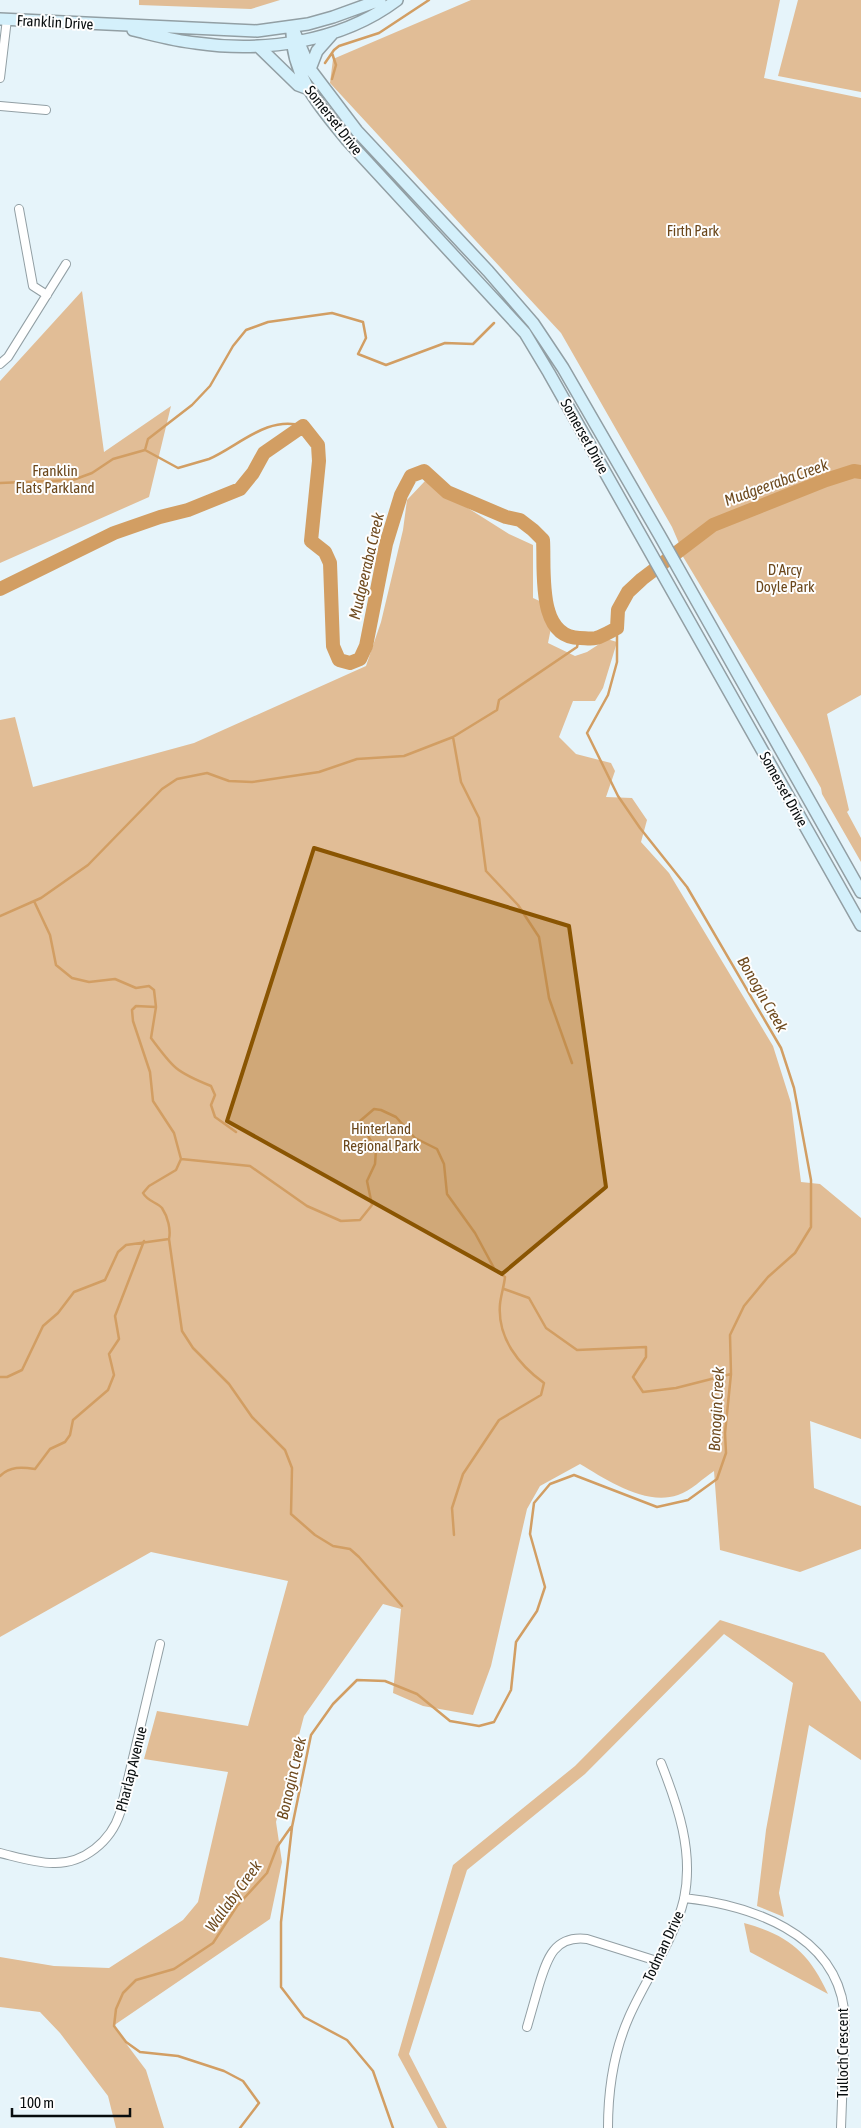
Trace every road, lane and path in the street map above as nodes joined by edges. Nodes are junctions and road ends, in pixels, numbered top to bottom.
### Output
1 (380, 0) edge
2 (397, 0) edge
3 (4, 19) edge
4 (110, 25) junction
5 (292, 27) junction
6 (334, 32) junction
7 (295, 42) junction
8 (258, 46) junction
9 (310, 69) junction
10 (0, 78) edge
11 (308, 89) junction
12 (0, 106) edge
13 (46, 110) dead end
14 (19, 208) dead end
15 (66, 264) dead end
16 (47, 295) junction
17 (0, 364) edge
18 (812, 805) junction
19 (798, 813) junction
20 (861, 892) edge
21 (861, 925) edge
22 (160, 1644) dead end
23 (661, 1762) dead end
24 (0, 1853) edge
25 (684, 1898) junction
26 (657, 1961) junction
27 (527, 2027) dead end
28 (608, 2128) edge
29 (841, 2128) edge

1 - 5 main road
2 - 6 main road
3 - 4 main road, Franklin Drive
3 - 10 street
4 - 5 main road
4 - 8 main road
5 - 7 main road, Somerset Drive
6 - 7 main road
6 - 9 main road
7 - 8 main road
7 - 9 main road, Somerset Drive
7 - 11 main road, Somerset Drive
8 - 11 main road
9 - 18 main road, Somerset Drive
11 - 19 main road, Somerset Drive
12 - 13 street
14 - 16 street
15 - 16 street
16 - 17 street
18 - 19 main road
18 - 20 main road, Somerset Drive
19 - 21 main road, Somerset Drive
22 - 24 street, Pharlap Avenue
23 - 25 street, Todman Drive
25 - 26 street, Todman Drive
25 - 29 street, Tulloch Crescent
26 - 27 street
26 - 28 street, Todman Drive

